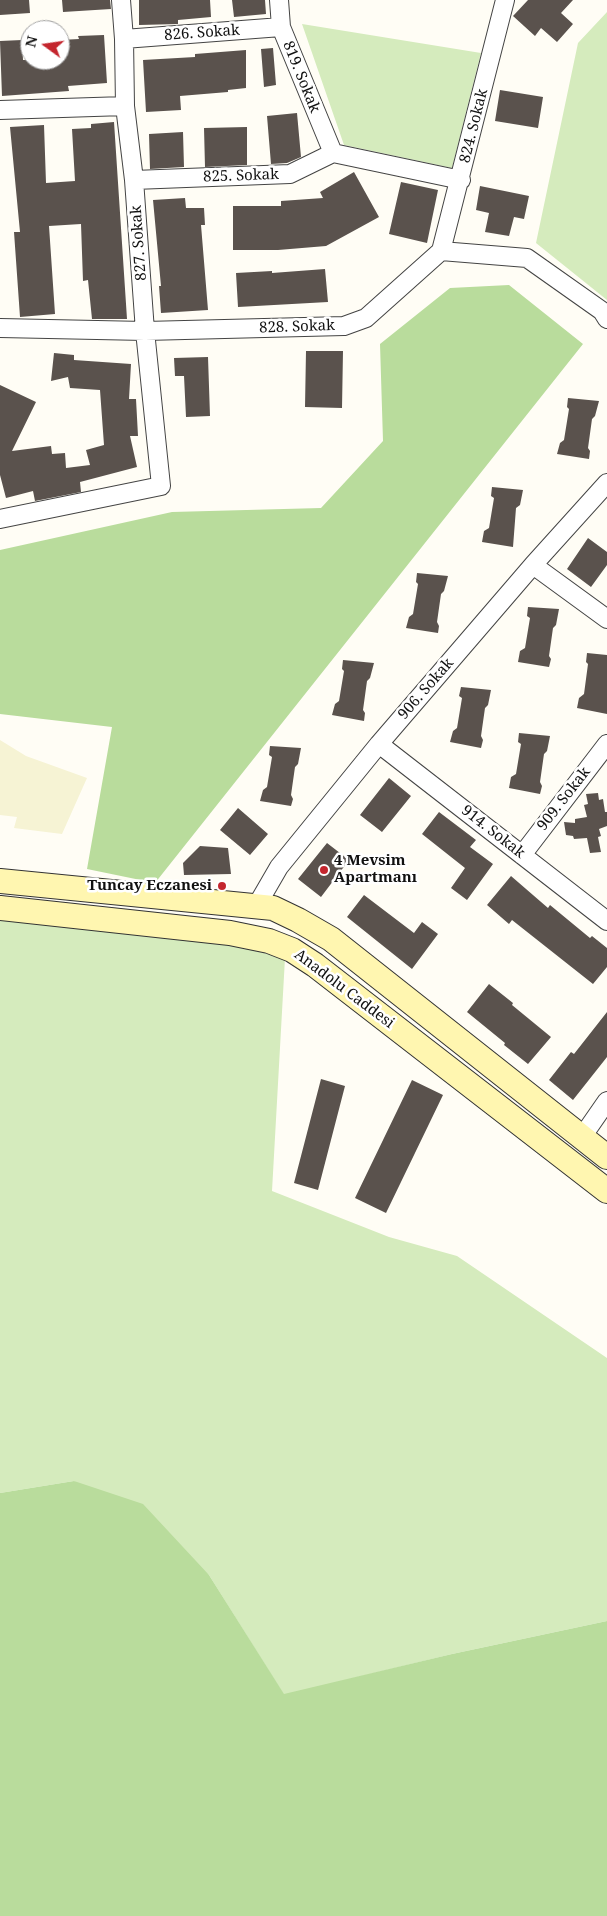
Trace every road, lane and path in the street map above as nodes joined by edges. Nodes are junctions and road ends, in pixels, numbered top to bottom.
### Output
1 (121, 0) edge
2 (279, 0) edge
3 (505, 0) edge
4 (281, 27) junction
5 (124, 39) junction
6 (125, 106) junction
7 (0, 110) edge
8 (332, 153) junction
9 (134, 180) junction
10 (460, 180) junction
11 (441, 252) junction
12 (607, 319) edge
13 (0, 328) edge
14 (145, 331) junction
15 (607, 483) edge
16 (0, 519) edge
17 (533, 565) junction
18 (607, 619) edge
19 (379, 744) junction
20 (607, 744) edge
21 (522, 854) junction
22 (0, 881) edge
23 (257, 905) junction
24 (0, 908) edge
25 (607, 921) edge
26 (607, 1102) edge
27 (582, 1137) junction
28 (607, 1157) edge
29 (607, 1191) edge

1 - 5 street, 827. Sokak
2 - 4 street, 819. Sokak
3 - 10 street, 824. Sokak
4 - 5 street, 826. Sokak
4 - 8 street, 819. Sokak
5 - 6 street, 827. Sokak
6 - 7 street
6 - 9 street, 827. Sokak
8 - 9 street, 825. Sokak
8 - 10 street
9 - 14 street, 827. Sokak
10 - 11 street, 824. Sokak
11 - 12 street
11 - 14 street, 828. Sokak
13 - 14 street, 828. Sokak
14 - 16 street, 827. Sokak
15 - 17 street, 906. Sokak
17 - 18 street
17 - 19 street, 906. Sokak
19 - 21 street, 914. Sokak
19 - 23 street, 906. Sokak
20 - 21 street, 909. Sokak
21 - 25 street, 914. Sokak
22 - 23 main road, Anadolu Caddesi
23 - 27 main road, Anadolu Caddesi
24 - 29 main road, Anadolu Caddesi
26 - 27 street
27 - 28 main road, Anadolu Caddesi

